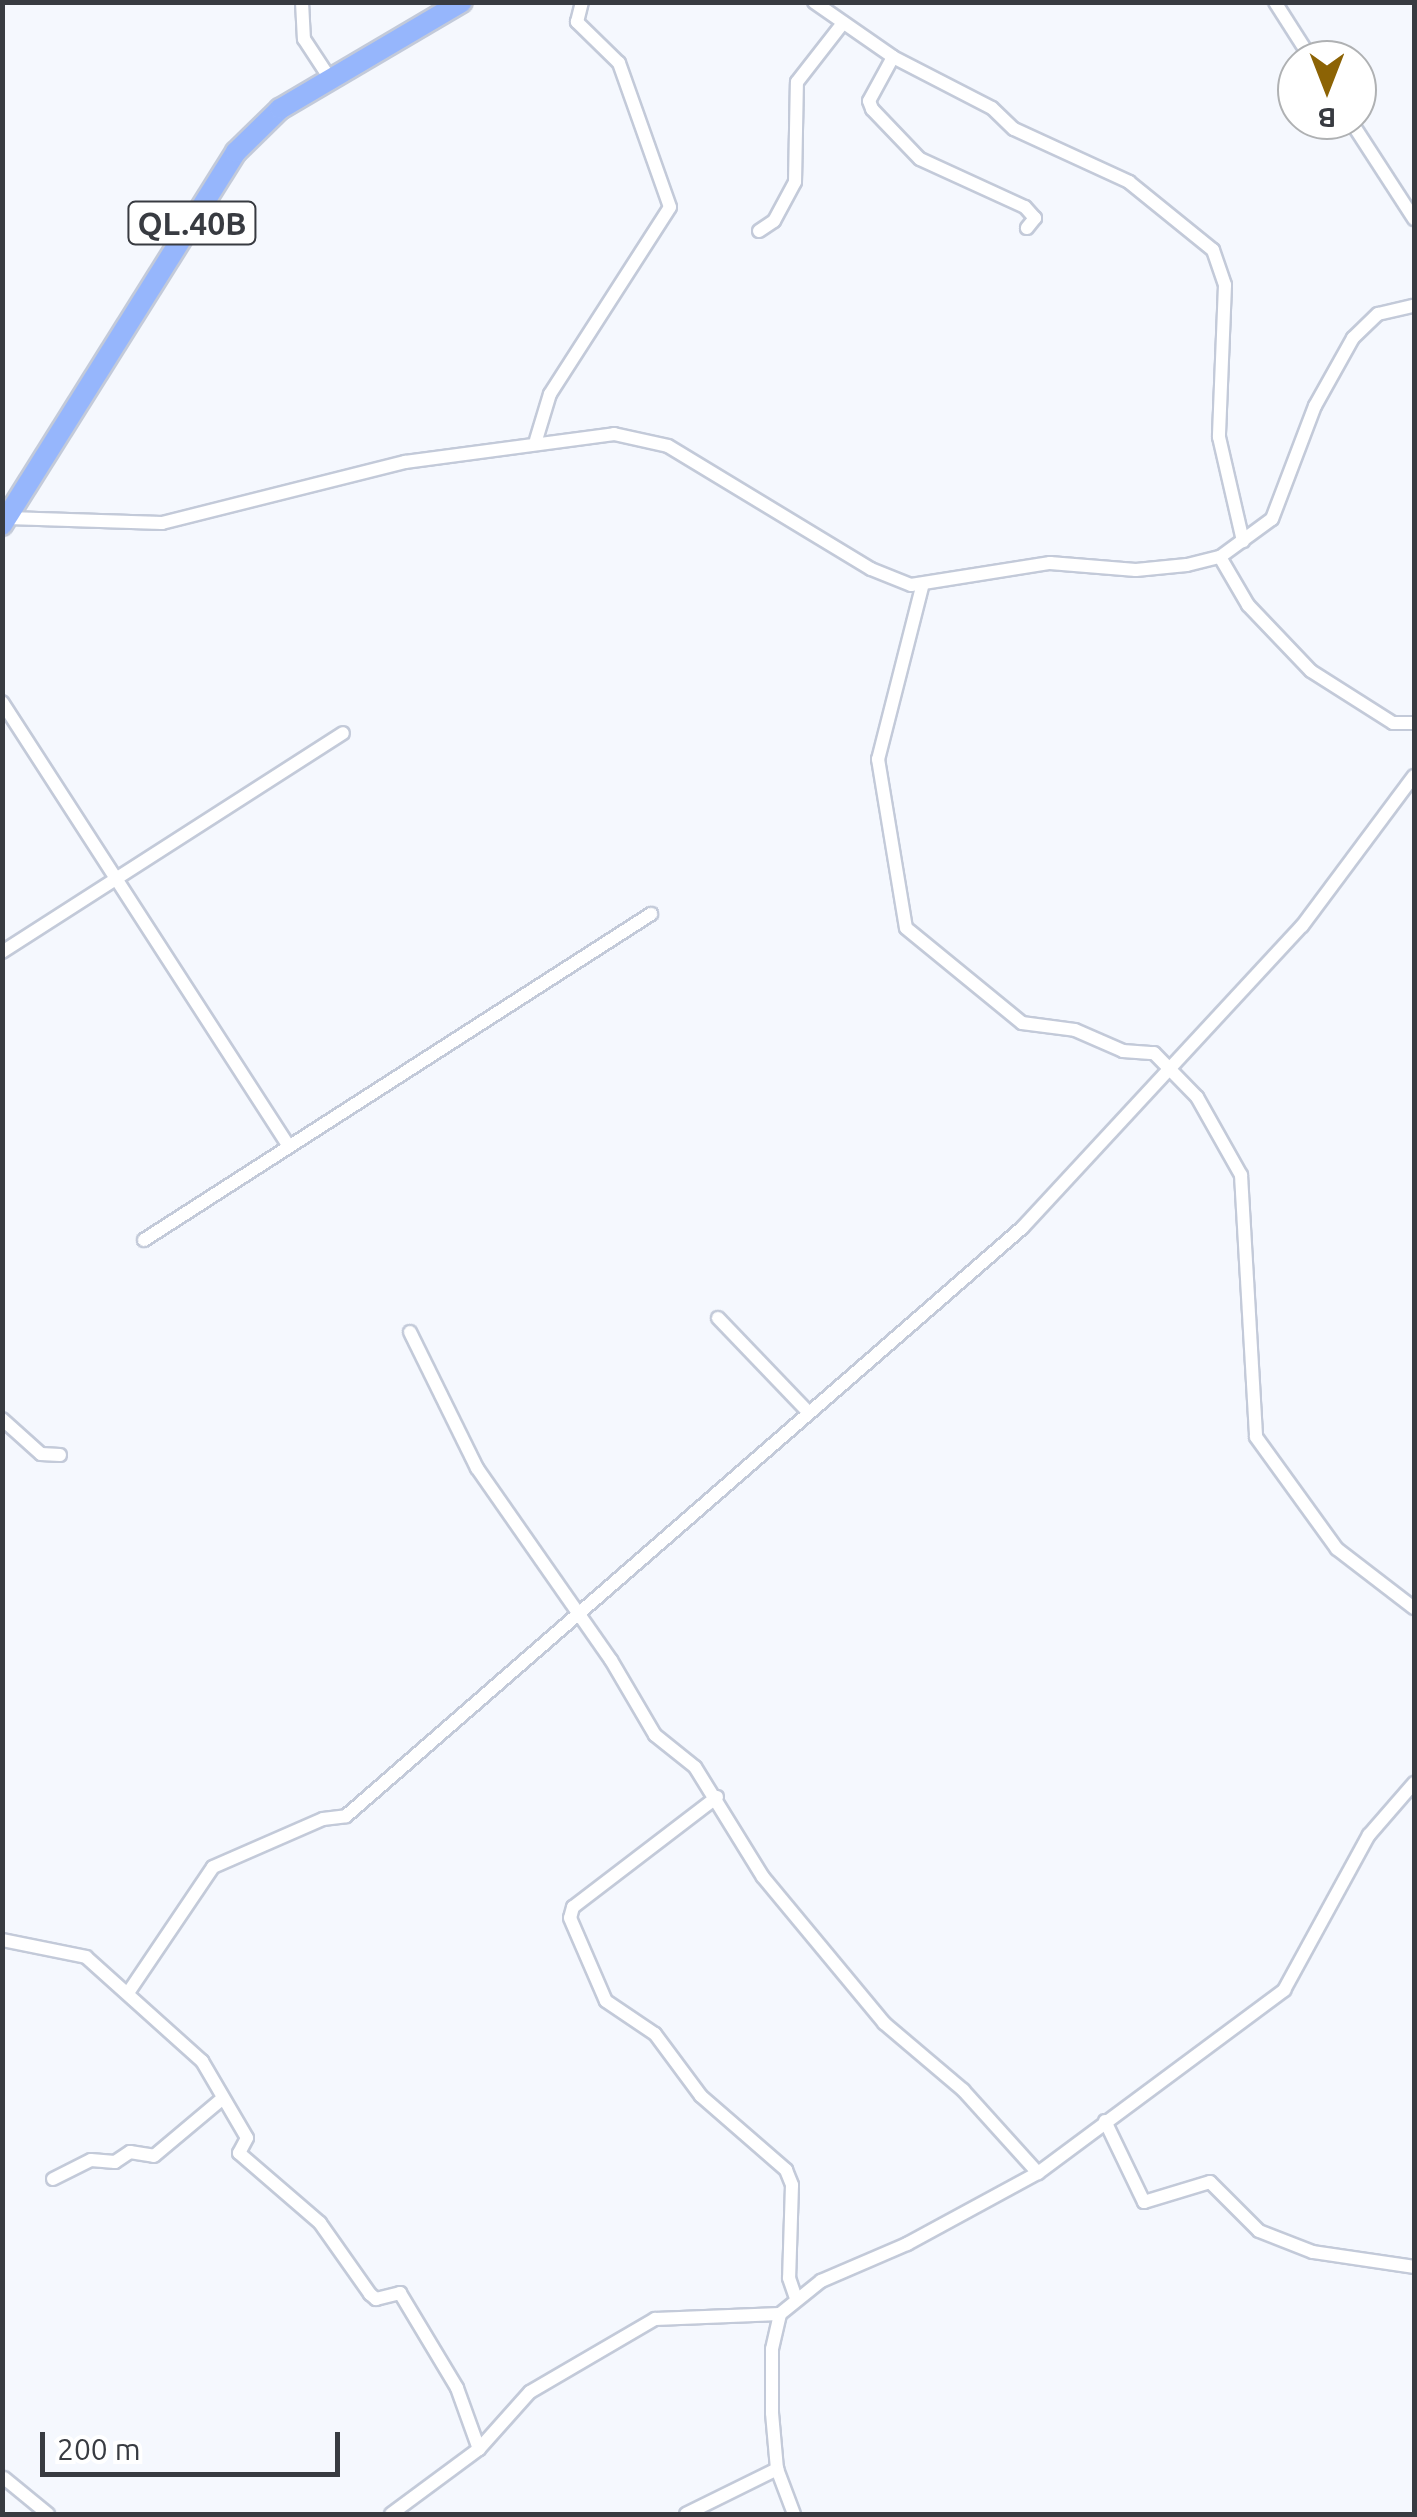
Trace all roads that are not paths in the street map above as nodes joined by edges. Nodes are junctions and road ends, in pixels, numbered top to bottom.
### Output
1 (302, 2) edge
2 (462, 2) edge
3 (582, 2) edge
4 (814, 2) edge
5 (1276, 2) edge
6 (843, 23) junction
7 (1300, 40) edge
8 (893, 57) junction
9 (329, 78) junction
10 (1363, 140) edge
11 (1414, 220) edge
12 (1027, 228) dead end
13 (759, 231) dead end
14 (1414, 306) edge
15 (536, 440) junction
16 (5, 521) edge
17 (1243, 541) junction
18 (1220, 557) junction
19 (922, 587) junction
20 (2, 702) edge
21 (1414, 723) edge
22 (342, 734) dead end
23 (1414, 776) edge
24 (118, 878) junction
25 (652, 914) dead end
26 (2, 952) edge
27 (1173, 1066) junction
28 (288, 1146) junction
29 (144, 1240) dead end
30 (718, 1318) dead end
31 (410, 1332) dead end
32 (808, 1412) junction
33 (2, 1419) edge
34 (60, 1455) dead end
35 (1414, 1608) edge
36 (578, 1614) junction
37 (1414, 1782) edge
38 (718, 1797) junction
39 (2, 1940) edge
40 (130, 1990) junction
41 (223, 2098) junction
42 (1105, 2122) junction
43 (1038, 2173) junction
44 (53, 2179) dead end
45 (1414, 2267) edge
46 (796, 2298) junction
47 (780, 2314) junction
48 (479, 2449) junction
49 (776, 2469) junction
50 (4, 2478) edge
51 (419, 2500) junction
52 (48, 2514) edge
53 (392, 2514) edge
54 (424, 2514) edge
55 (686, 2514) edge
56 (794, 2514) edge

1 - 9 street
2 - 9 highway, QL.40B
3 - 15 street
4 - 6 street
5 - 7 street
6 - 8 street
6 - 13 street
8 - 12 street
8 - 17 street
9 - 16 highway, QL.40B
10 - 11 street
14 - 17 street
15 - 16 street
15 - 19 street
17 - 18 street
18 - 19 street
18 - 21 street
19 - 27 street
20 - 24 street
22 - 24 street
23 - 27 street
24 - 26 street
24 - 28 street
25 - 28 street
27 - 32 street
27 - 35 street
28 - 29 street
30 - 32 street
31 - 36 street
32 - 36 street
33 - 34 street
36 - 38 street
36 - 40 street
37 - 42 street
38 - 43 street
38 - 46 street
39 - 40 street
40 - 41 street
41 - 44 street
41 - 48 street
42 - 43 street
42 - 45 street
43 - 46 street
46 - 47 street
47 - 48 street
47 - 49 street
48 - 51 street
49 - 55 street
49 - 56 street
50 - 52 street
51 - 53 street
51 - 54 street

